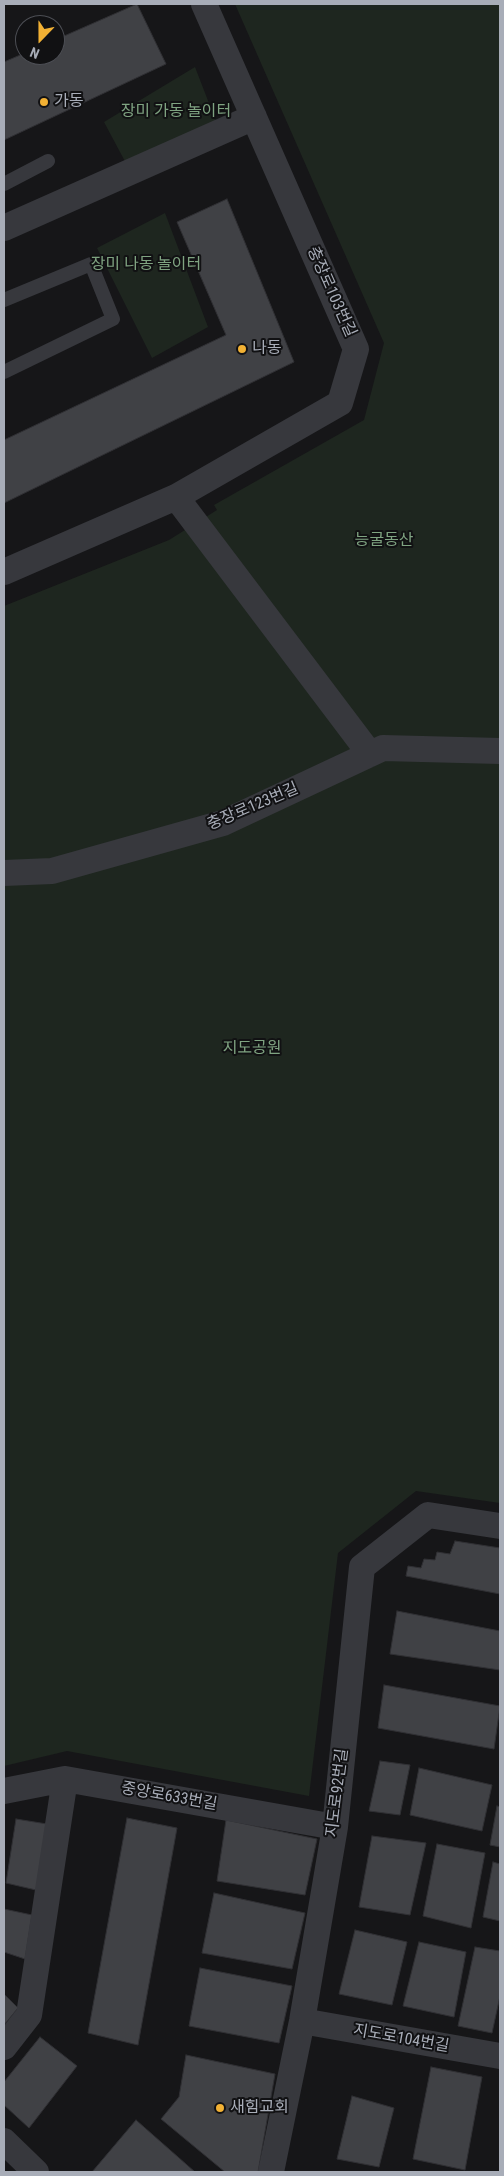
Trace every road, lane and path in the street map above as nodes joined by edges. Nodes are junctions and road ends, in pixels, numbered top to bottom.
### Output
1 (204, 4) edge
2 (254, 117) junction
3 (48, 161) dead end
4 (4, 184) edge
5 (4, 228) edge
6 (4, 300) edge
7 (4, 372) edge
8 (176, 497) junction
9 (4, 572) edge
10 (500, 751) edge
11 (370, 754) junction
12 (4, 873) edge
13 (500, 1526) edge
14 (65, 1779) junction
15 (4, 1791) edge
16 (335, 1827) junction
17 (302, 2021) junction
18 (4, 2047) edge
19 (500, 2056) edge
20 (4, 2141) edge
21 (36, 2172) edge
22 (271, 2172) edge

1 - 2 street, 충장로103번길
2 - 5 street
2 - 8 street, 충장로103번길
3 - 4 lane
6 - 7 lane
8 - 9 street, 충장로103번길
8 - 11 street
10 - 11 street, 충장로123번길
11 - 12 street, 충장로123번길
13 - 16 street, 지도로92번길
14 - 15 street, 중앙로633번길
14 - 16 street, 중앙로633번길
14 - 18 street
16 - 17 street, 지도로92번길
17 - 19 street, 지도로104번길
17 - 22 street, 지도로92번길
20 - 21 street

